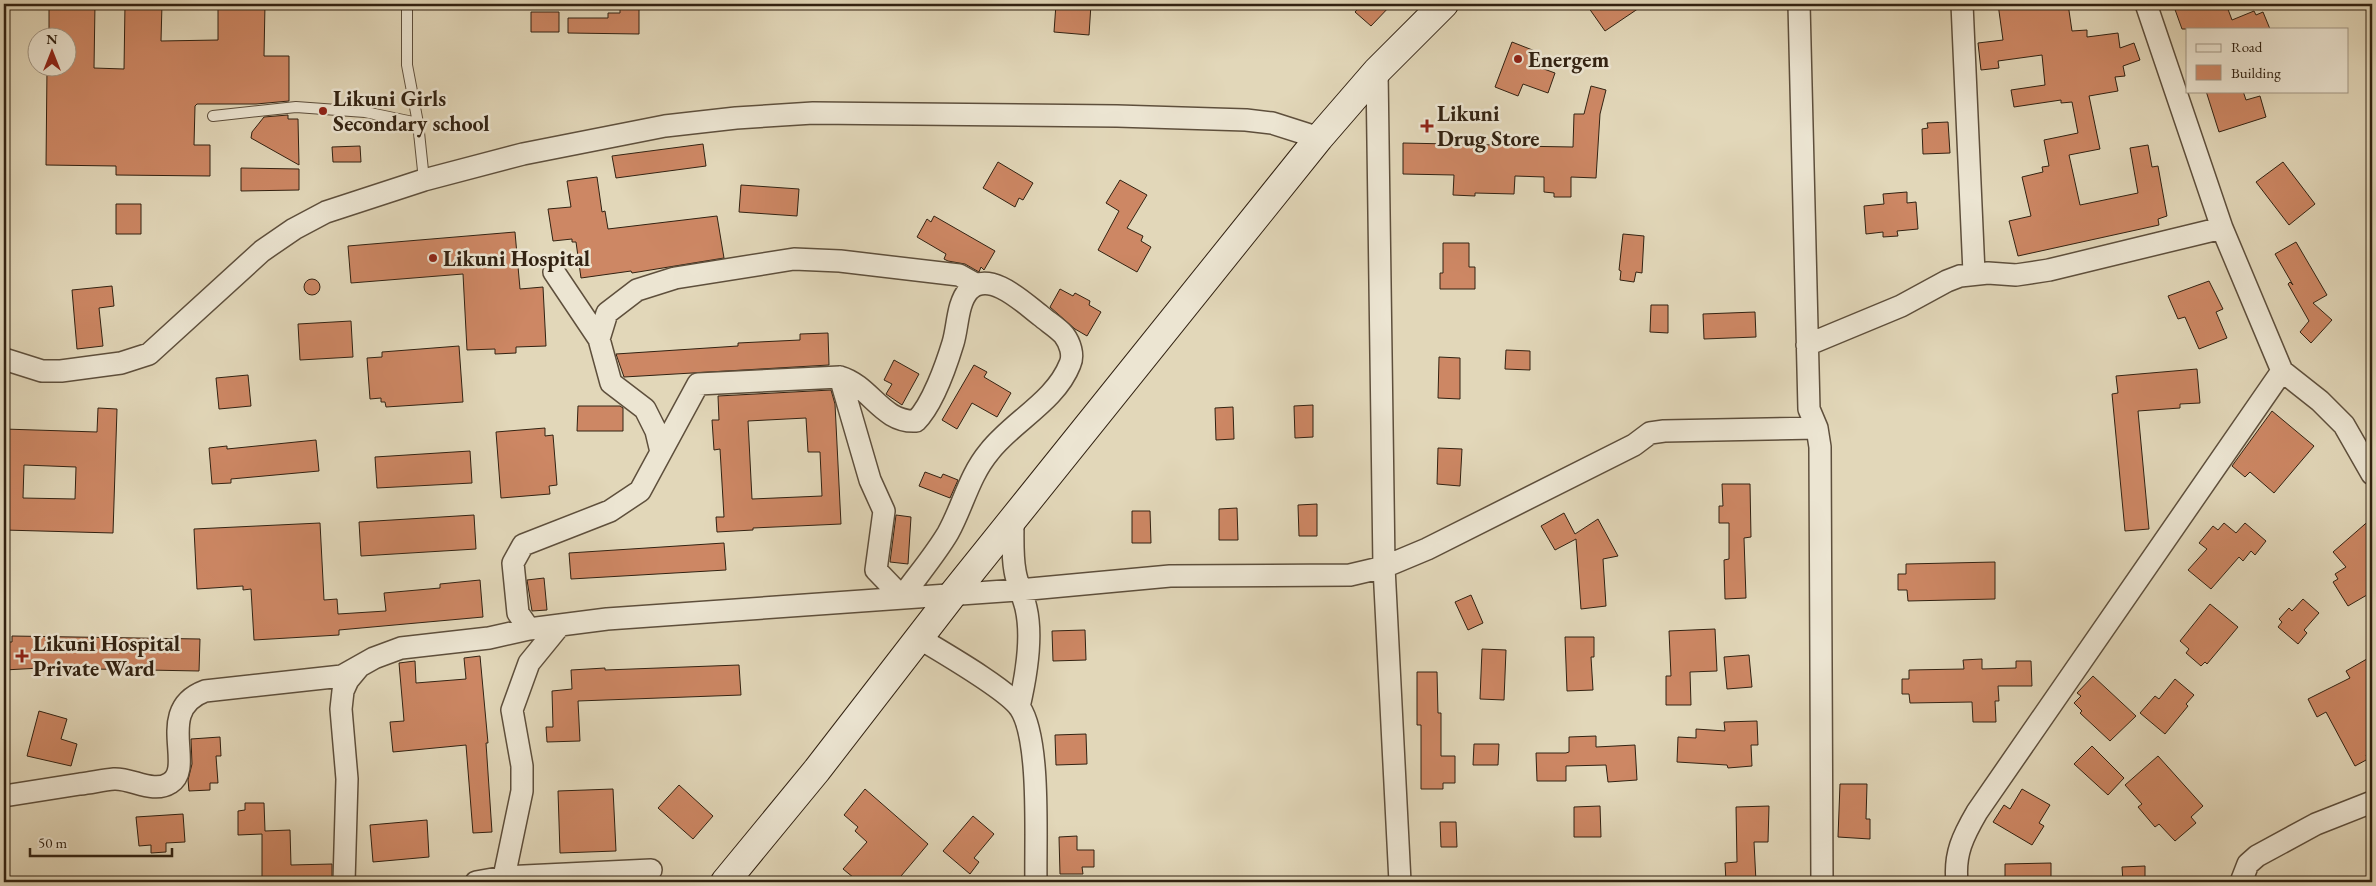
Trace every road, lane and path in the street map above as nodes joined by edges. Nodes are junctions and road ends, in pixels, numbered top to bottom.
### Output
1 (407, 4) edge
2 (1799, 4) edge
3 (1962, 4) edge
4 (2146, 4) edge
5 (1433, 7) edge
6 (1377, 71) junction
7 (213, 116) dead end
8 (418, 122) junction
9 (1319, 138) junction
10 (424, 180) junction
11 (2222, 228) junction
12 (554, 272) dead end
13 (1974, 273) junction
14 (976, 285) junction
15 (599, 339) junction
16 (1808, 345) junction
17 (4, 359) edge
18 (2282, 371) junction
19 (840, 377) junction
20 (1817, 428) junction
21 (661, 452) junction
22 (2372, 474) edge
23 (1013, 520) junction
24 (1384, 567) junction
25 (1019, 590) junction
26 (953, 594) junction
27 (902, 597) junction
28 (560, 625) junction
29 (528, 628) junction
30 (919, 638) junction
31 (358, 668) junction
32 (1020, 707) junction
33 (4, 796) edge
34 (2372, 802) edge
35 (651, 870) dead end
36 (504, 877) junction
37 (344, 882) edge
38 (476, 882) edge
39 (724, 882) edge
40 (1036, 882) edge
41 (1400, 882) edge
42 (1822, 882) edge
43 (1957, 882) edge
44 (2241, 882) edge

1 - 8 lane
2 - 16 street
3 - 13 street
4 - 11 street
5 - 6 main road
6 - 9 main road
6 - 24 street
7 - 8 lane
8 - 10 lane
9 - 10 street
9 - 23 main road
10 - 17 street
11 - 13 street
11 - 18 street
12 - 15 street
13 - 16 street
14 - 15 street
14 - 19 street
14 - 27 street
15 - 21 street
16 - 20 street
18 - 22 street
18 - 43 street
19 - 21 street
19 - 27 street
20 - 24 street
20 - 42 street
21 - 29 street
23 - 25 street
23 - 26 main road
24 - 25 street
24 - 41 street
25 - 26 street
25 - 32 street
26 - 27 street
26 - 30 main road
27 - 28 street
28 - 29 street
28 - 36 street
29 - 31 street
30 - 32 street
30 - 39 main road
31 - 33 street
31 - 37 street
32 - 40 street
34 - 44 street
35 - 36 street
36 - 38 street

